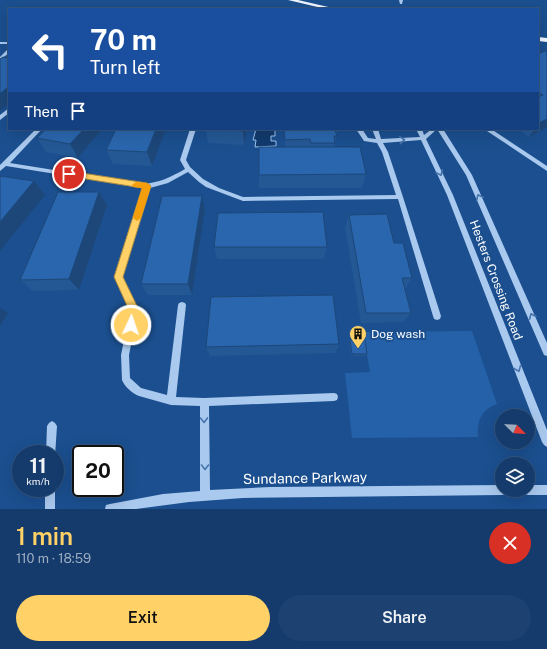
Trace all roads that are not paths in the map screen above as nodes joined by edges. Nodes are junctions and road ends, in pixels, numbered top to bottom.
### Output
1 (291, 0) edge
2 (329, 8) edge
3 (8, 52) edge
4 (0, 59) edge
5 (8, 111) edge
6 (0, 118) edge
7 (38, 130) edge
8 (193, 130) edge
9 (360, 130) edge
10 (375, 130) edge
11 (420, 130) edge
12 (434, 130) edge
13 (441, 130) edge
14 (488, 130) edge
15 (424, 138) junction
16 (379, 141) junction
17 (5, 164) junction
18 (0, 169) edge
19 (547, 169) edge
20 (187, 170) junction
21 (147, 186) junction
22 (400, 197) junction
23 (182, 305) dead end
24 (437, 316) dead end
25 (547, 352) edge
26 (334, 397) dead end
27 (171, 401) junction
28 (204, 402) junction
29 (52, 426) dead end
30 (547, 442) edge
31 (51, 445) edge
32 (495, 490) edge
33 (535, 490) edge
34 (547, 490) edge
35 (205, 495) junction
36 (50, 497) edge
37 (50, 509) edge
38 (110, 509) edge

1 - 2 main road
3 - 4 street
5 - 6 street
7 - 17 street
8 - 20 street
9 - 16 street
10 - 16 street
11 - 15 street, Hesters Crossing Road
12 - 15 street
25 -> 13 street, Hesters Crossing Road
14 - 19 street
16 -> 15 street
15 -> 30 street, Hesters Crossing Road
16 - 22 street
17 - 18 street
17 - 21 street
20 - 21 street
20 - 22 street
21 - 27 street
22 - 24 street
23 - 27 street
26 - 28 street
27 - 28 street
28 -> 35 street
29 - 31 street
32 - 35 street, Sundance Parkway
33 - 34 street
35 - 38 street, Sundance Parkway
36 - 37 street

